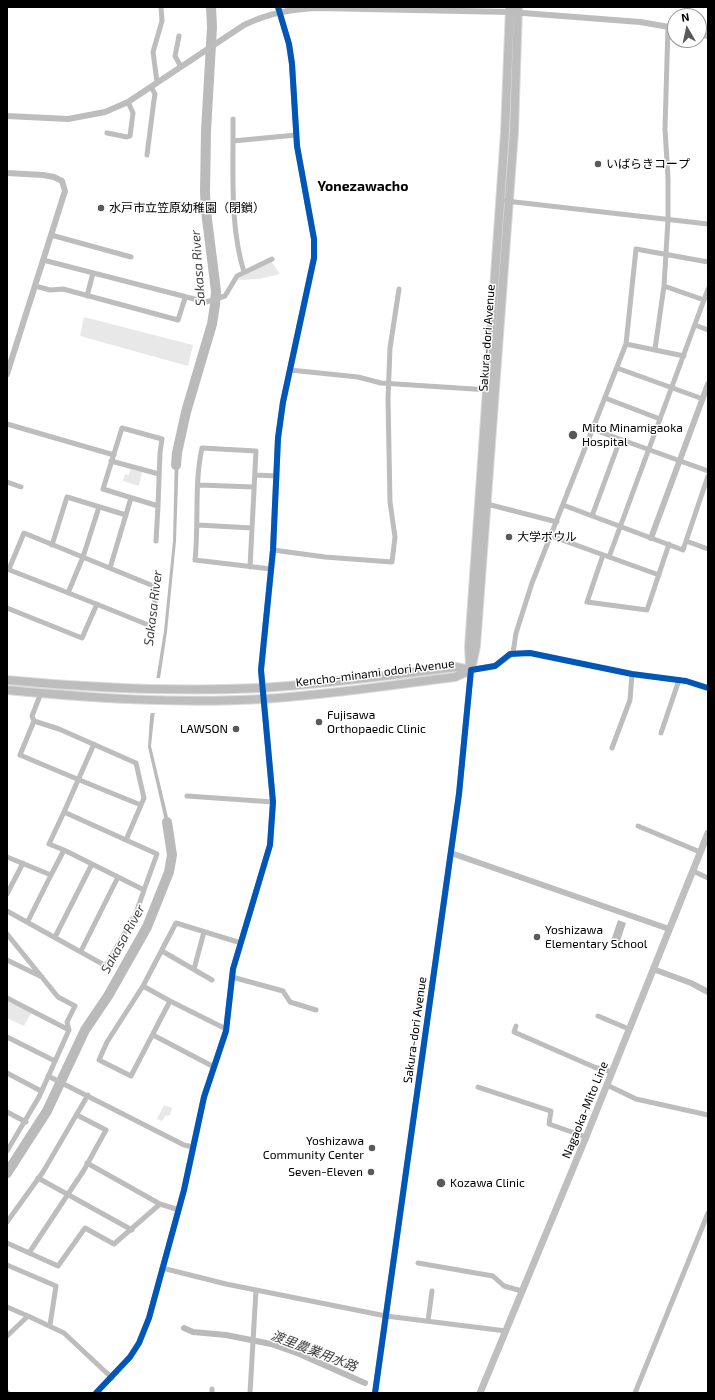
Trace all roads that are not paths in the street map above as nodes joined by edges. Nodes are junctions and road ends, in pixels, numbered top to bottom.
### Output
1 (162, 7) edge
2 (279, 9) edge
3 (510, 9) edge
4 (518, 10) edge
5 (667, 26) edge
6 (179, 36) dead end
7 (671, 48) edge
8 (181, 67) junction
9 (157, 82) junction
10 (151, 87) junction
11 (128, 102) junction
12 (7, 116) edge
13 (233, 119) dead end
14 (107, 133) dead end
15 (296, 135) junction
16 (233, 141) junction
17 (147, 155) dead end
18 (7, 173) edge
19 (504, 201) junction
20 (668, 220) junction
21 (708, 224) edge
22 (51, 235) junction
23 (666, 254) junction
24 (131, 256) dead end
25 (272, 259) dead end
26 (43, 260) junction
27 (708, 262) edge
28 (244, 272) junction
29 (93, 273) junction
30 (35, 286) junction
31 (664, 286) junction
32 (399, 289) dead end
33 (708, 289) edge
34 (87, 296) junction
35 (184, 298) junction
36 (704, 300) junction
37 (696, 325) junction
38 (708, 330) edge
39 (626, 344) junction
40 (655, 349) junction
41 (684, 356) junction
42 (617, 368) junction
43 (290, 370) junction
44 (7, 374) edge
45 (389, 383) junction
46 (708, 384) edge
47 (672, 388) junction
48 (486, 389) junction
49 (496, 390) junction
50 (605, 398) junction
51 (705, 400) edge
52 (660, 419) junction
53 (7, 424) edge
54 (592, 429) junction
55 (620, 440) junction
56 (649, 450) junction
57 (114, 455) junction
58 (111, 461) junction
59 (679, 461) junction
60 (708, 472) edge
61 (159, 474) junction
62 (255, 475) junction
63 (276, 476) junction
64 (708, 476) edge
65 (7, 482) edge
66 (199, 485) junction
67 (21, 487) dead end
68 (254, 487) junction
69 (131, 498) junction
70 (487, 504) junction
71 (563, 505) junction
72 (158, 506) junction
73 (99, 507) junction
74 (126, 515) junction
75 (592, 516) junction
76 (557, 522) junction
77 (198, 525) junction
78 (621, 527) junction
79 (252, 528) junction
80 (551, 536) junction
81 (651, 538) junction
82 (156, 542) dead end
83 (686, 542) junction
84 (669, 544) junction
85 (52, 545) junction
86 (708, 549) edge
87 (273, 550) junction
88 (603, 555) junction
89 (83, 557) junction
90 (610, 557) junction
91 (250, 567) junction
92 (110, 568) junction
93 (8, 569) edge
94 (271, 569) junction
95 (659, 575) junction
96 (68, 593) junction
97 (97, 604) junction
98 (7, 608) edge
99 (513, 653) junction
100 (471, 670) junction
101 (632, 674) junction
102 (7, 680) edge
103 (679, 680) junction
104 (262, 688) junction
105 (708, 688) edge
106 (7, 690) edge
107 (41, 693) junction
108 (263, 699) junction
109 (34, 721) junction
110 (660, 733) dead end
111 (94, 744) junction
112 (612, 748) dead end
113 (79, 780) junction
114 (187, 796) dead end
115 (273, 802) junction
116 (141, 805) junction
117 (64, 812) junction
118 (638, 826) dead end
119 (708, 833) edge
120 (126, 840) junction
121 (64, 850) junction
122 (700, 852) junction
123 (451, 853) junction
124 (7, 857) edge
125 (23, 863) junction
126 (92, 864) junction
127 (693, 871) junction
128 (51, 875) junction
129 (118, 877) junction
130 (708, 878) edge
131 (144, 890) junction
132 (7, 894) edge
133 (7, 910) edge
134 (28, 921) junction
135 (669, 929) junction
136 (204, 932) junction
137 (7, 934) edge
138 (55, 937) junction
139 (241, 943) junction
140 (81, 951) junction
141 (162, 952) junction
142 (7, 960) edge
143 (194, 969) junction
144 (653, 969) junction
145 (232, 977) junction
146 (43, 978) junction
147 (212, 980) dead end
148 (143, 986) junction
149 (708, 992) edge
150 (7, 998) edge
151 (170, 1001) junction
152 (316, 1010) dead end
153 (598, 1016) dead end
154 (516, 1026) dead end
155 (226, 1029) junction
156 (629, 1029) junction
157 (69, 1030) junction
158 (153, 1035) junction
159 (7, 1036) edge
160 (55, 1061) junction
161 (214, 1067) junction
162 (612, 1072) junction
163 (7, 1073) edge
164 (51, 1077) junction
165 (607, 1085) junction
166 (478, 1086) dead end
167 (41, 1091) junction
168 (88, 1095) junction
169 (7, 1112) edge
170 (77, 1115) junction
171 (708, 1115) edge
172 (26, 1122) junction
173 (586, 1137) junction
174 (193, 1147) junction
175 (7, 1151) edge
176 (87, 1163) junction
177 (38, 1178) junction
178 (67, 1195) junction
179 (160, 1204) junction
180 (179, 1210) junction
181 (708, 1214) edge
182 (7, 1222) edge
183 (132, 1230) junction
184 (7, 1243) edge
185 (29, 1253) junction
186 (418, 1263) dead end
187 (7, 1265) edge
188 (162, 1268) junction
189 (256, 1290) junction
190 (432, 1291) dead end
191 (522, 1291) junction
192 (7, 1307) edge
193 (28, 1316) junction
194 (386, 1316) junction
195 (428, 1320) junction
196 (50, 1326) junction
197 (506, 1331) junction
198 (7, 1336) edge
199 (112, 1378) junction
200 (96, 1393) edge
201 (250, 1393) edge
202 (375, 1393) edge
203 (480, 1393) edge
204 (635, 1393) edge

1 - 9 street
2 - 3 street
2 - 8 street
2 - 15 street
3 - 4 street
3 - 19 main road, Sakura-dori Avenue
4 - 5 street
4 - 19 main road, Sakura-dori Avenue
6 - 8 street
7 - 20 street
8 - 9 street
9 - 10 street
10 - 11 street
10 - 17 street
11 - 12 street
11 - 14 street
13 - 16 street
15 - 16 street
15 - 43 street
16 - 28 street
18 - 22 street
19 - 20 street
19 - 48 main road, Sakura-dori Avenue
19 - 49 main road, Sakura-dori Avenue
20 - 21 street
20 - 23 street
22 - 24 street
22 - 26 street
23 - 27 street
23 - 31 street
23 - 39 street
25 - 28 street
26 - 29 street
26 - 30 street
28 - 35 street
29 - 34 street
29 - 35 street
30 - 34 street
30 - 44 street
31 - 36 street
31 - 40 street
32 - 45 street
33 - 36 street
34 - 35 street
36 - 37 street
37 - 38 street
37 - 41 street
39 - 40 street
39 - 42 street
40 - 41 street
41 - 47 street
42 - 47 street
42 - 50 street
43 - 45 street
43 - 63 street
45 - 48 street
45 - 87 street
46 - 51 street
47 - 51 street
47 - 52 street
48 - 49 street
48 - 100 main road, Sakura-dori Avenue
49 - 70 main road, Sakura-dori Avenue
50 - 52 street
50 - 54 street
51 - 59 street
52 - 56 street
53 - 57 street
54 - 55 street
54 - 71 street
55 - 56 street
55 - 75 street
56 - 59 street
56 - 78 street
57 - 58 street
57 - 61 street
58 - 61 street
58 - 69 street
59 - 60 street
59 - 81 street
61 - 72 street
62 - 63 street
62 - 66 street
62 - 68 street
63 - 87 street
64 - 83 street
65 - 67 street
66 - 68 street
66 - 77 street
68 - 79 street
69 - 72 street
69 - 74 street
70 - 76 street
70 - 100 main road, Sakura-dori Avenue
71 - 75 street
71 - 76 street
72 - 82 street
73 - 74 street
73 - 85 street
73 - 89 street
74 - 92 street
75 - 78 street
76 - 80 street
77 - 79 street
77 - 91 street
78 - 81 street
78 - 90 street
79 - 91 street
80 - 88 street
80 - 99 street
81 - 84 street
83 - 84 street
83 - 86 street
84 - 95 street
85 - 89 street
85 - 93 street
87 - 94 street
88 - 90 street
88 - 95 street
89 - 92 street
89 - 96 street
90 - 95 street
91 - 94 street
92 - 97 street
93 - 96 street
94 - 104 street
96 - 97 street
97 - 98 street
99 - 100 street
99 - 101 street
100 - 104 main road, Kencho-minami odori Avenue
100 - 108 main road, Kencho-minami odori Avenue
100 - 123 street, Sakura-dori Avenue
101 - 103 street
101 - 112 street
102 - 104 main road, Kencho-minami odori Avenue
103 - 105 street
103 - 110 street
104 - 108 street
106 - 107 main road, Kencho-minami odori Avenue
107 - 108 main road, Kencho-minami odori Avenue
107 - 109 street
108 - 115 street
109 - 111 street
109 - 113 street
111 - 113 street
111 - 116 street
113 - 116 street
113 - 117 street
114 - 115 street
115 - 139 street
116 - 120 street
117 - 120 street
117 - 121 street
118 - 122 street
119 - 122 main road, Nagaoka-Mito Line
120 - 131 street
121 - 126 street
121 - 128 street
122 - 127 main road, Nagaoka-Mito Line
123 - 135 street
123 - 194 street, Sakura-dori Avenue
124 - 125 street
125 - 128 street
125 - 132 street
126 - 129 street
126 - 138 street
127 - 130 street
127 - 135 main road, Nagaoka-Mito Line
128 - 134 street
129 - 131 street
129 - 140 street
131 - 140 street
133 - 134 street
134 - 138 street
135 - 144 main road, Nagaoka-Mito Line
136 - 139 street
136 - 141 street
136 - 143 street
137 - 146 street
138 - 140 street
139 - 145 street
141 - 143 street
141 - 148 street
142 - 146 street
143 - 147 street
144 - 149 street
144 - 156 main road, Nagaoka-Mito Line
145 - 152 street
145 - 155 street
146 - 157 street
148 - 151 street
148 - 158 street
150 - 157 street
151 - 155 street
151 - 158 street
153 - 156 street
154 - 162 street
155 - 161 street
156 - 162 main road, Nagaoka-Mito Line
157 - 160 street
158 - 161 street
159 - 160 street
160 - 164 street
161 - 174 street
162 - 165 main road, Nagaoka-Mito Line
163 - 167 street
164 - 167 street
164 - 168 street
165 - 171 street
165 - 173 main road, Nagaoka-Mito Line
166 - 173 street
167 - 172 street
168 - 170 street
168 - 174 street
169 - 172 street
170 - 176 street
170 - 177 street
172 - 175 street
173 - 191 main road, Nagaoka-Mito Line
174 - 180 street
176 - 178 street
176 - 179 street
177 - 178 street
177 - 182 street
178 - 183 street
178 - 185 street
179 - 180 street
179 - 183 street
180 - 188 street
181 - 204 street
183 - 185 street
184 - 185 street
186 - 191 street
187 - 196 street
188 - 189 street
188 - 199 street
189 - 194 street
189 - 201 street
190 - 195 street
191 - 197 main road, Nagaoka-Mito Line
192 - 193 street
193 - 196 street
193 - 198 street
194 - 195 street
194 - 202 street, Sakura-dori Avenue
195 - 197 street
196 - 199 street
197 - 203 main road, Nagaoka-Mito Line
199 - 200 street

